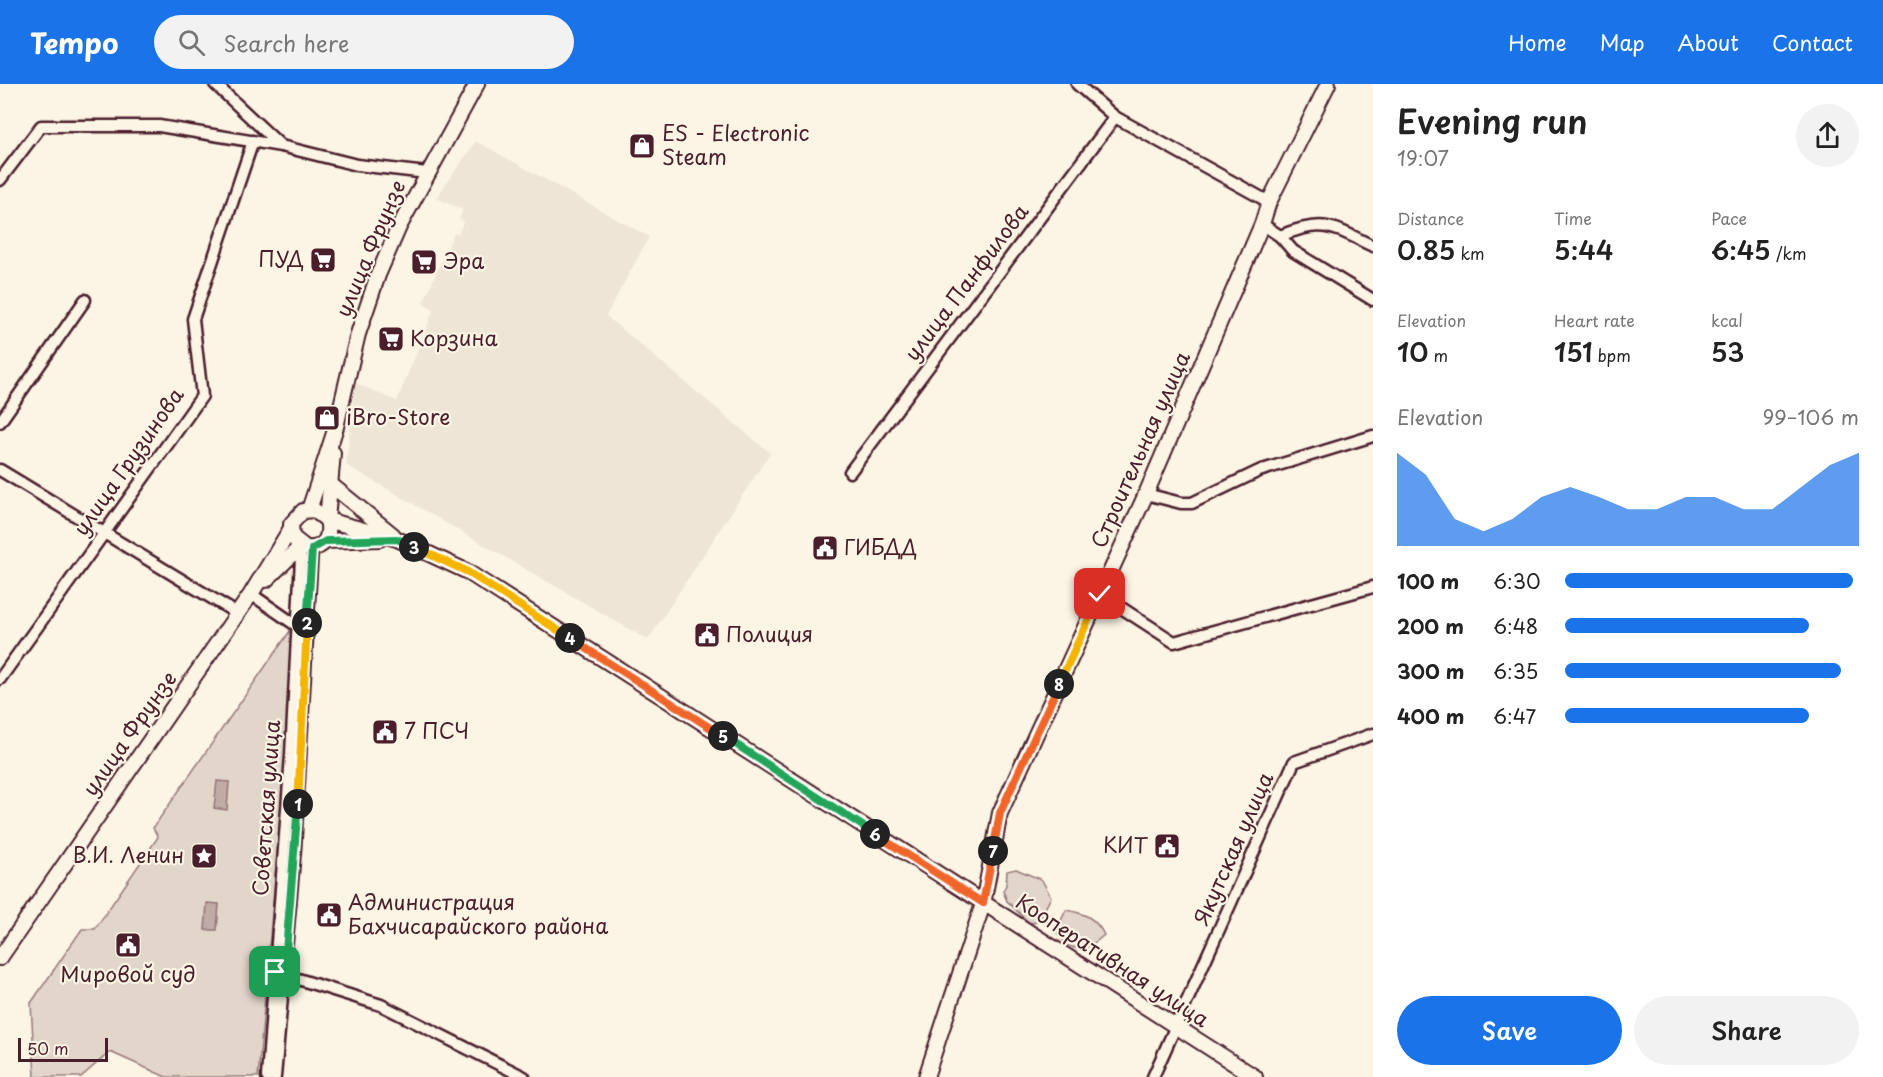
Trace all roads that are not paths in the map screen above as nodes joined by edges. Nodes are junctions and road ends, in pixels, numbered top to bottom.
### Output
1 (215, 84) edge
2 (477, 84) edge
3 (1077, 84) edge
4 (1328, 84) edge
5 (1115, 117) junction
6 (253, 141) junction
7 (281, 146) junction
8 (427, 173) junction
9 (0, 180) edge
10 (1269, 202) junction
11 (1262, 224) junction
12 (1281, 236) junction
13 (1373, 246) edge
14 (85, 300) dead end
15 (1373, 300) edge
16 (0, 422) edge
17 (336, 427) junction
18 (1373, 436) edge
19 (0, 470) edge
20 (850, 472) dead end
21 (330, 484) junction
22 (1146, 494) junction
23 (309, 510) junction
24 (327, 520) junction
25 (103, 533) junction
26 (397, 539) junction
27 (326, 541) junction
28 (299, 542) junction
29 (1373, 587) edge
30 (251, 594) junction
31 (1100, 594) junction
32 (238, 614) junction
33 (297, 626) junction
34 (307, 633) junction
35 (0, 679) edge
36 (1373, 735) edge
37 (983, 903) junction
38 (0, 958) edge
39 (279, 973) junction
40 (1175, 1028) junction
41 (267, 1077) edge
42 (275, 1077) edge
43 (524, 1077) edge
44 (926, 1077) edge
45 (1153, 1077) edge
46 (1255, 1077) edge

1 - 7 street
2 - 8 main road, улица Фрунзе
3 - 5 street
4 - 10 main road, Строительная улица
5 - 10 street
5 - 20 street, улица Панфилова
6 - 7 street
6 - 9 street
6 - 25 street, улица Грузинова
7 - 8 street
8 - 17 main road, улица Фрунзе
10 - 11 main road, Строительная улица
11 - 12 street
11 - 22 main road, Строительная улица
12 - 13 street
12 - 15 street
14 - 16 street
17 - 21 main road
17 - 23 main road, улица Фрунзе
18 - 22 street
19 - 25 street
21 - 24 main road
21 - 26 main road
22 - 31 main road, Строительная улица
23 - 24 main road
23 - 28 main road
24 - 26 main road, Кооперативная улица
24 - 27 main road
25 - 32 street
25 - 35 street, улица Грузинова
26 - 27 main road
26 - 37 main road, Кооперативная улица
27 - 28 main road
28 - 30 main road, улица Фрунзе
28 - 30 main road
28 - 33 street, Советская улица
28 - 34 street
29 - 31 street
30 - 32 main road, улица Фрунзе
30 - 33 street
31 - 37 main road, Строительная улица
32 - 38 main road, улица Фрунзе
33 - 34 street
33 - 39 street, Советская улица
34 - 39 street
36 - 40 street, Якутская улица
37 - 40 main road, Кооперативная улица
37 - 44 main road, Строительная улица
39 - 41 street, Советская улица
39 - 42 street
39 - 43 street
40 - 45 street, Якутская улица
40 - 46 main road, Кооперативная улица

